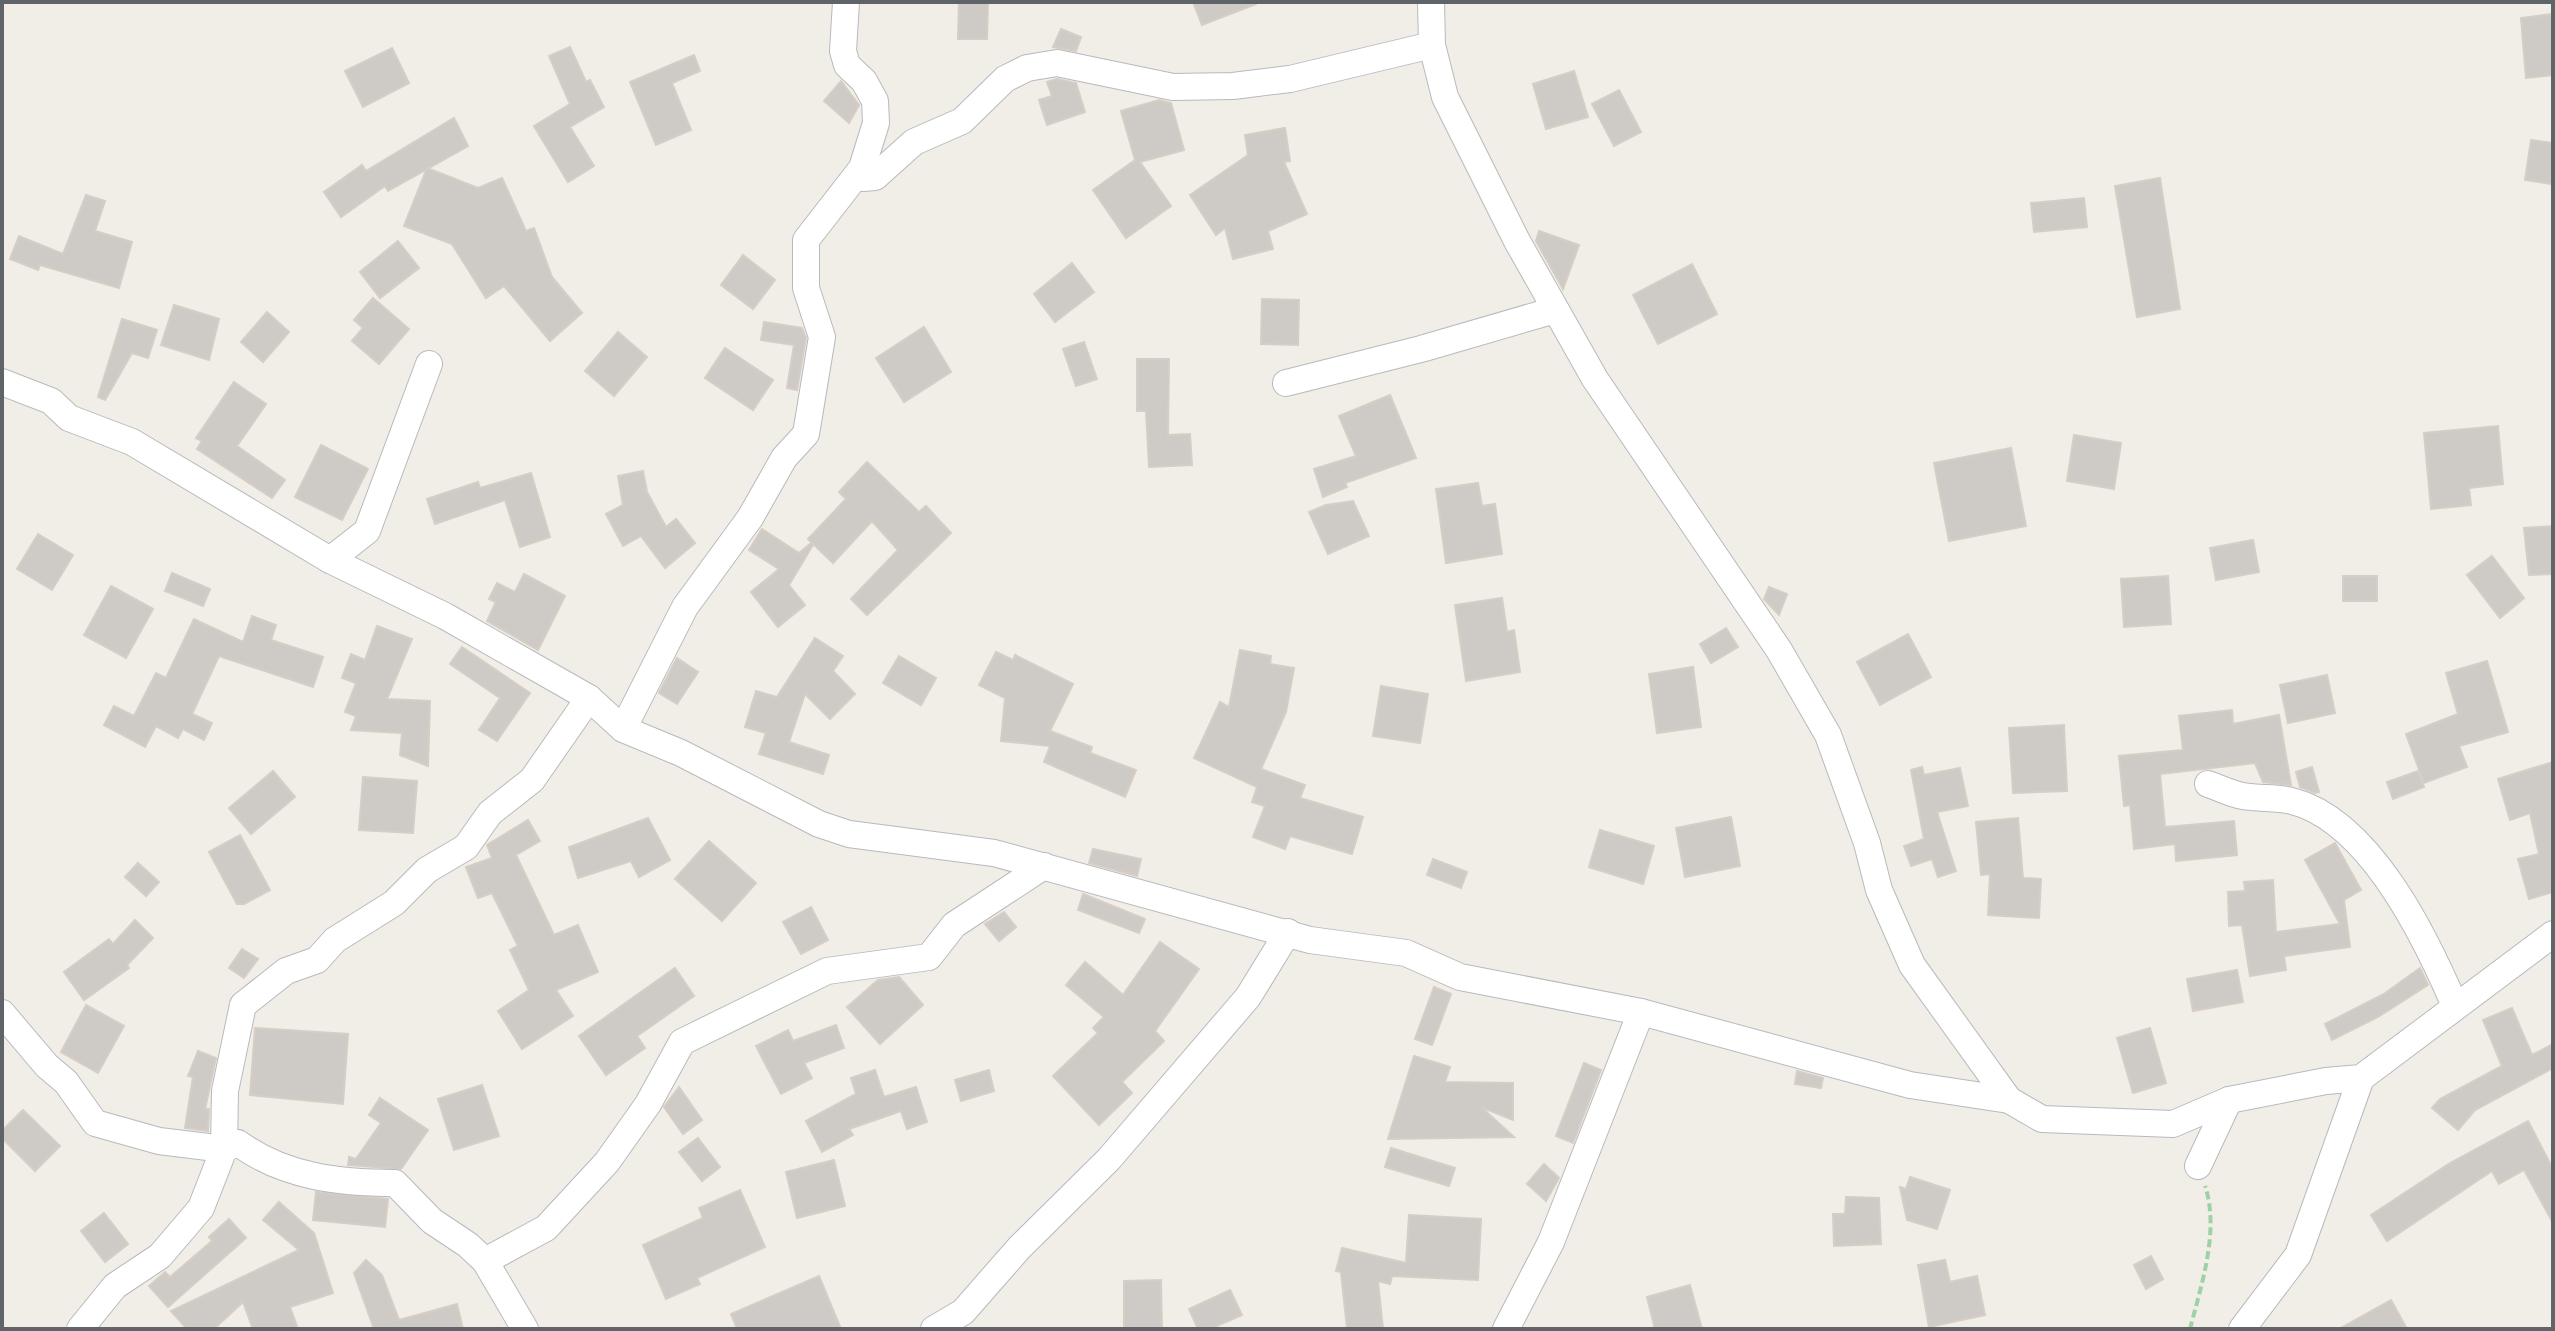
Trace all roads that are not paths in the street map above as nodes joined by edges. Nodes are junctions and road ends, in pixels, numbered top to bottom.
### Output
1 (846, 2) edge
2 (1431, 2) edge
3 (1432, 45) junction
4 (862, 168) junction
5 (1555, 310) junction
6 (429, 364) dead end
7 (2, 382) edge
8 (1286, 383) dead end
9 (330, 560) junction
10 (589, 698) junction
11 (623, 729) junction
12 (2208, 784) dead end
13 (1044, 866) junction
14 (1288, 932) junction
15 (2553, 934) edge
16 (2455, 1006) junction
17 (1641, 1012) junction
18 (2, 1013) edge
19 (2361, 1078) junction
20 (2009, 1100) junction
21 (2229, 1100) junction
22 (224, 1149) junction
23 (2198, 1166) road end
24 (485, 1261) junction
25 (80, 1329) edge
26 (525, 1329) edge
27 (934, 1329) edge
28 (1506, 1329) edge
29 (2242, 1329) edge

1 - 4 street
2 - 3 street
3 - 4 street
3 - 5 street
4 - 11 street
5 - 8 street
5 - 20 street
6 - 9 street
7 - 9 street
9 - 10 street
10 - 11 street
10 - 22 street
11 - 13 street
12 - 16 street
13 - 14 street
13 - 24 street
14 - 17 street
14 - 27 street
15 - 16 street
16 - 19 street
17 - 20 street
17 - 28 street
18 - 22 street
19 - 21 street
19 - 29 street
20 - 21 street
21 - 23 street
22 - 24 street
22 - 25 street
24 - 26 street

